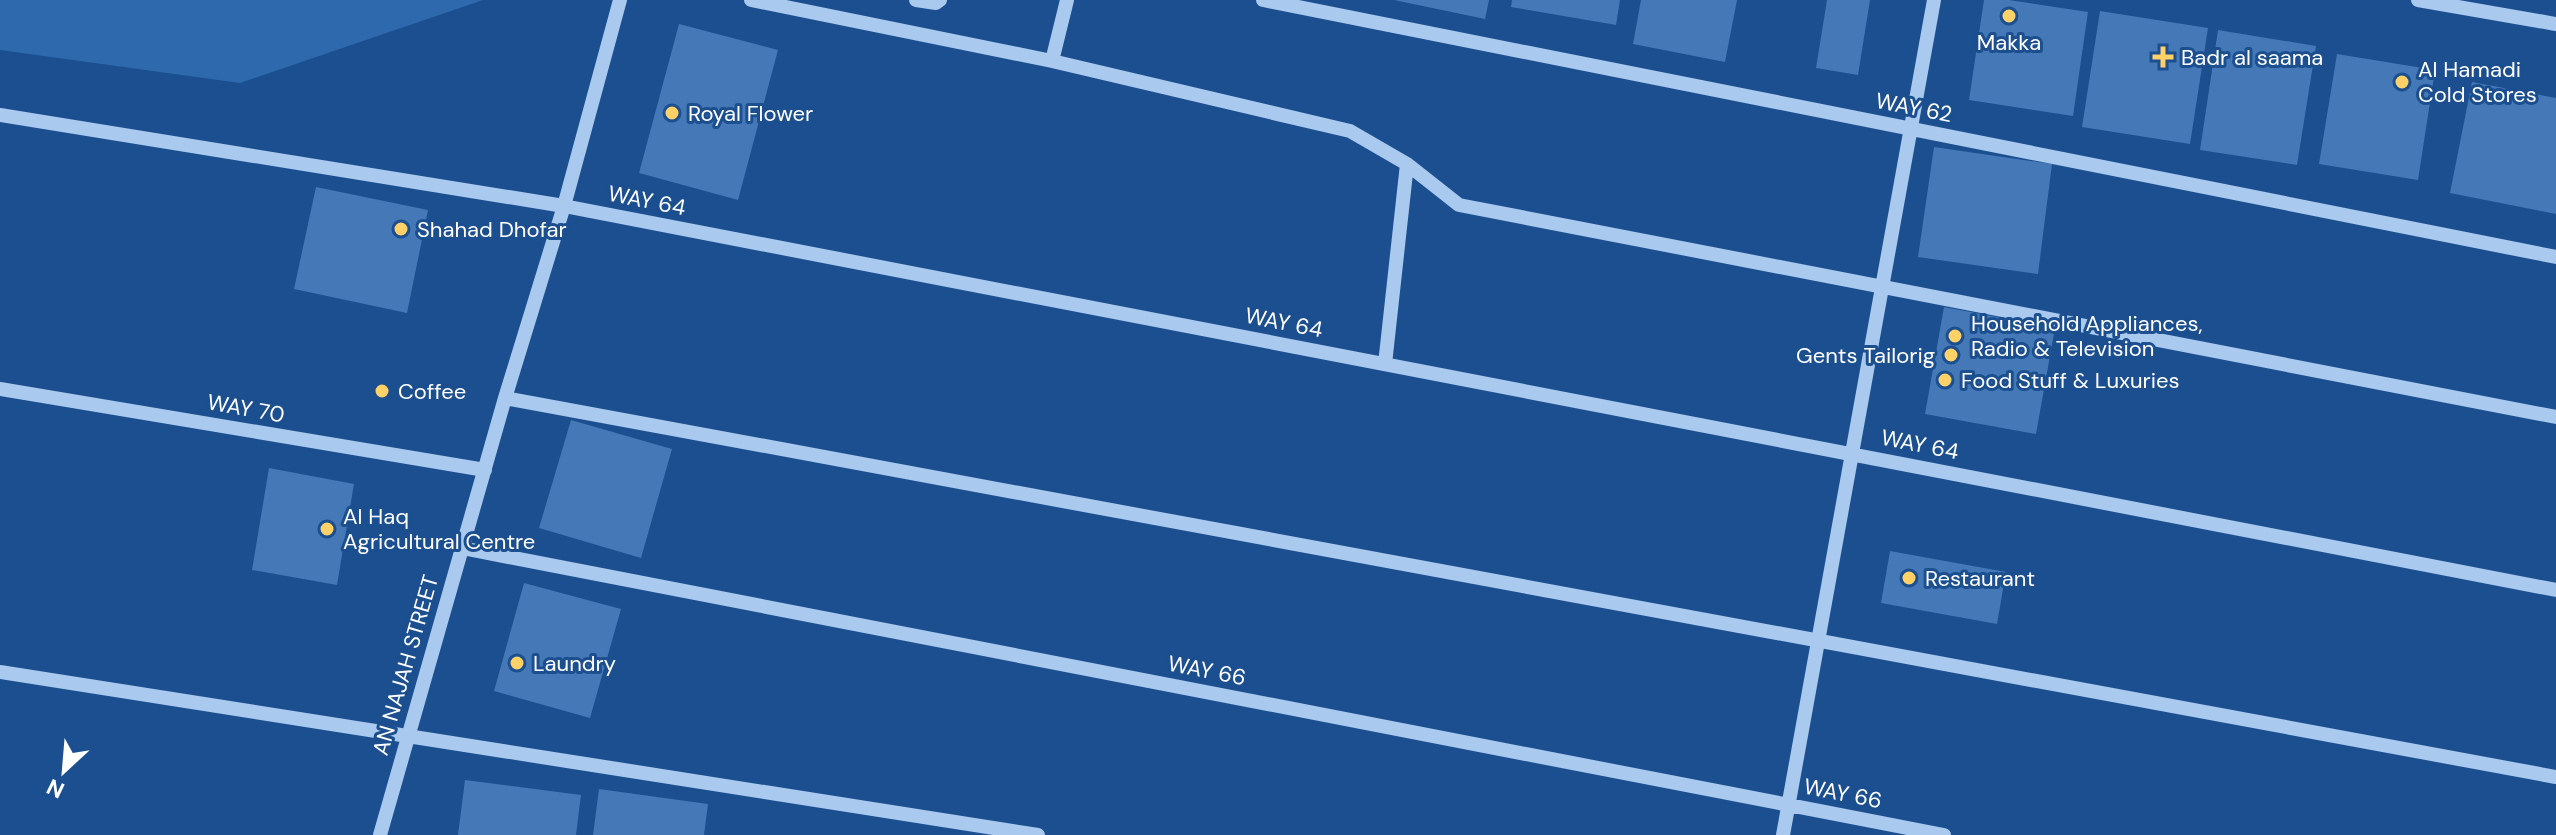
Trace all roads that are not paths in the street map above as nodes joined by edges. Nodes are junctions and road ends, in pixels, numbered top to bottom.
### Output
1 (620, 0) edge
2 (751, 0) edge
3 (916, 0) edge
4 (940, 0) edge
5 (1067, 0) edge
6 (1263, 0) edge
7 (1934, 0) edge
8 (2418, 0) edge
9 (2556, 24) edge
10 (1052, 61) junction
11 (0, 115) edge
12 (1911, 129) junction
13 (1407, 164) junction
14 (564, 206) junction
15 (2556, 257) edge
16 (1882, 287) junction
17 (1385, 364) junction
18 (0, 389) edge
19 (505, 398) junction
20 (2556, 417) edge
21 (1852, 453) junction
22 (485, 470) junction
23 (462, 548) junction
24 (2556, 590) edge
25 (1818, 640) junction
26 (0, 672) edge
27 (408, 737) junction
28 (2556, 777) edge
29 (1788, 805) junction
30 (380, 835) edge
31 (1038, 835) edge
32 (1783, 835) edge
33 (1944, 835) edge

1 - 14 street, AN NAJAH STREET
2 - 10 street
3 - 4 street
5 - 10 street
6 - 12 street, WAY 62
7 - 12 street
8 - 9 street
10 - 13 street
11 - 14 street, WAY 64
12 - 15 street, WAY 62
12 - 16 street
13 - 16 street
13 - 17 street
14 - 17 street, WAY 64
14 - 19 street, AN NAJAH STREET
16 - 20 street
16 - 21 street
17 - 21 street, WAY 64
18 - 22 street, WAY 70
19 - 22 street, AN NAJAH STREET
19 - 25 street
21 - 24 street, WAY 64
21 - 25 street
22 - 23 street, AN NAJAH STREET
23 - 27 street, AN NAJAH STREET
23 - 29 street, WAY 66
25 - 28 street
25 - 29 street
26 - 27 street
27 - 30 street, AN NAJAH STREET
27 - 31 street
29 - 32 street
29 - 33 street, WAY 66

